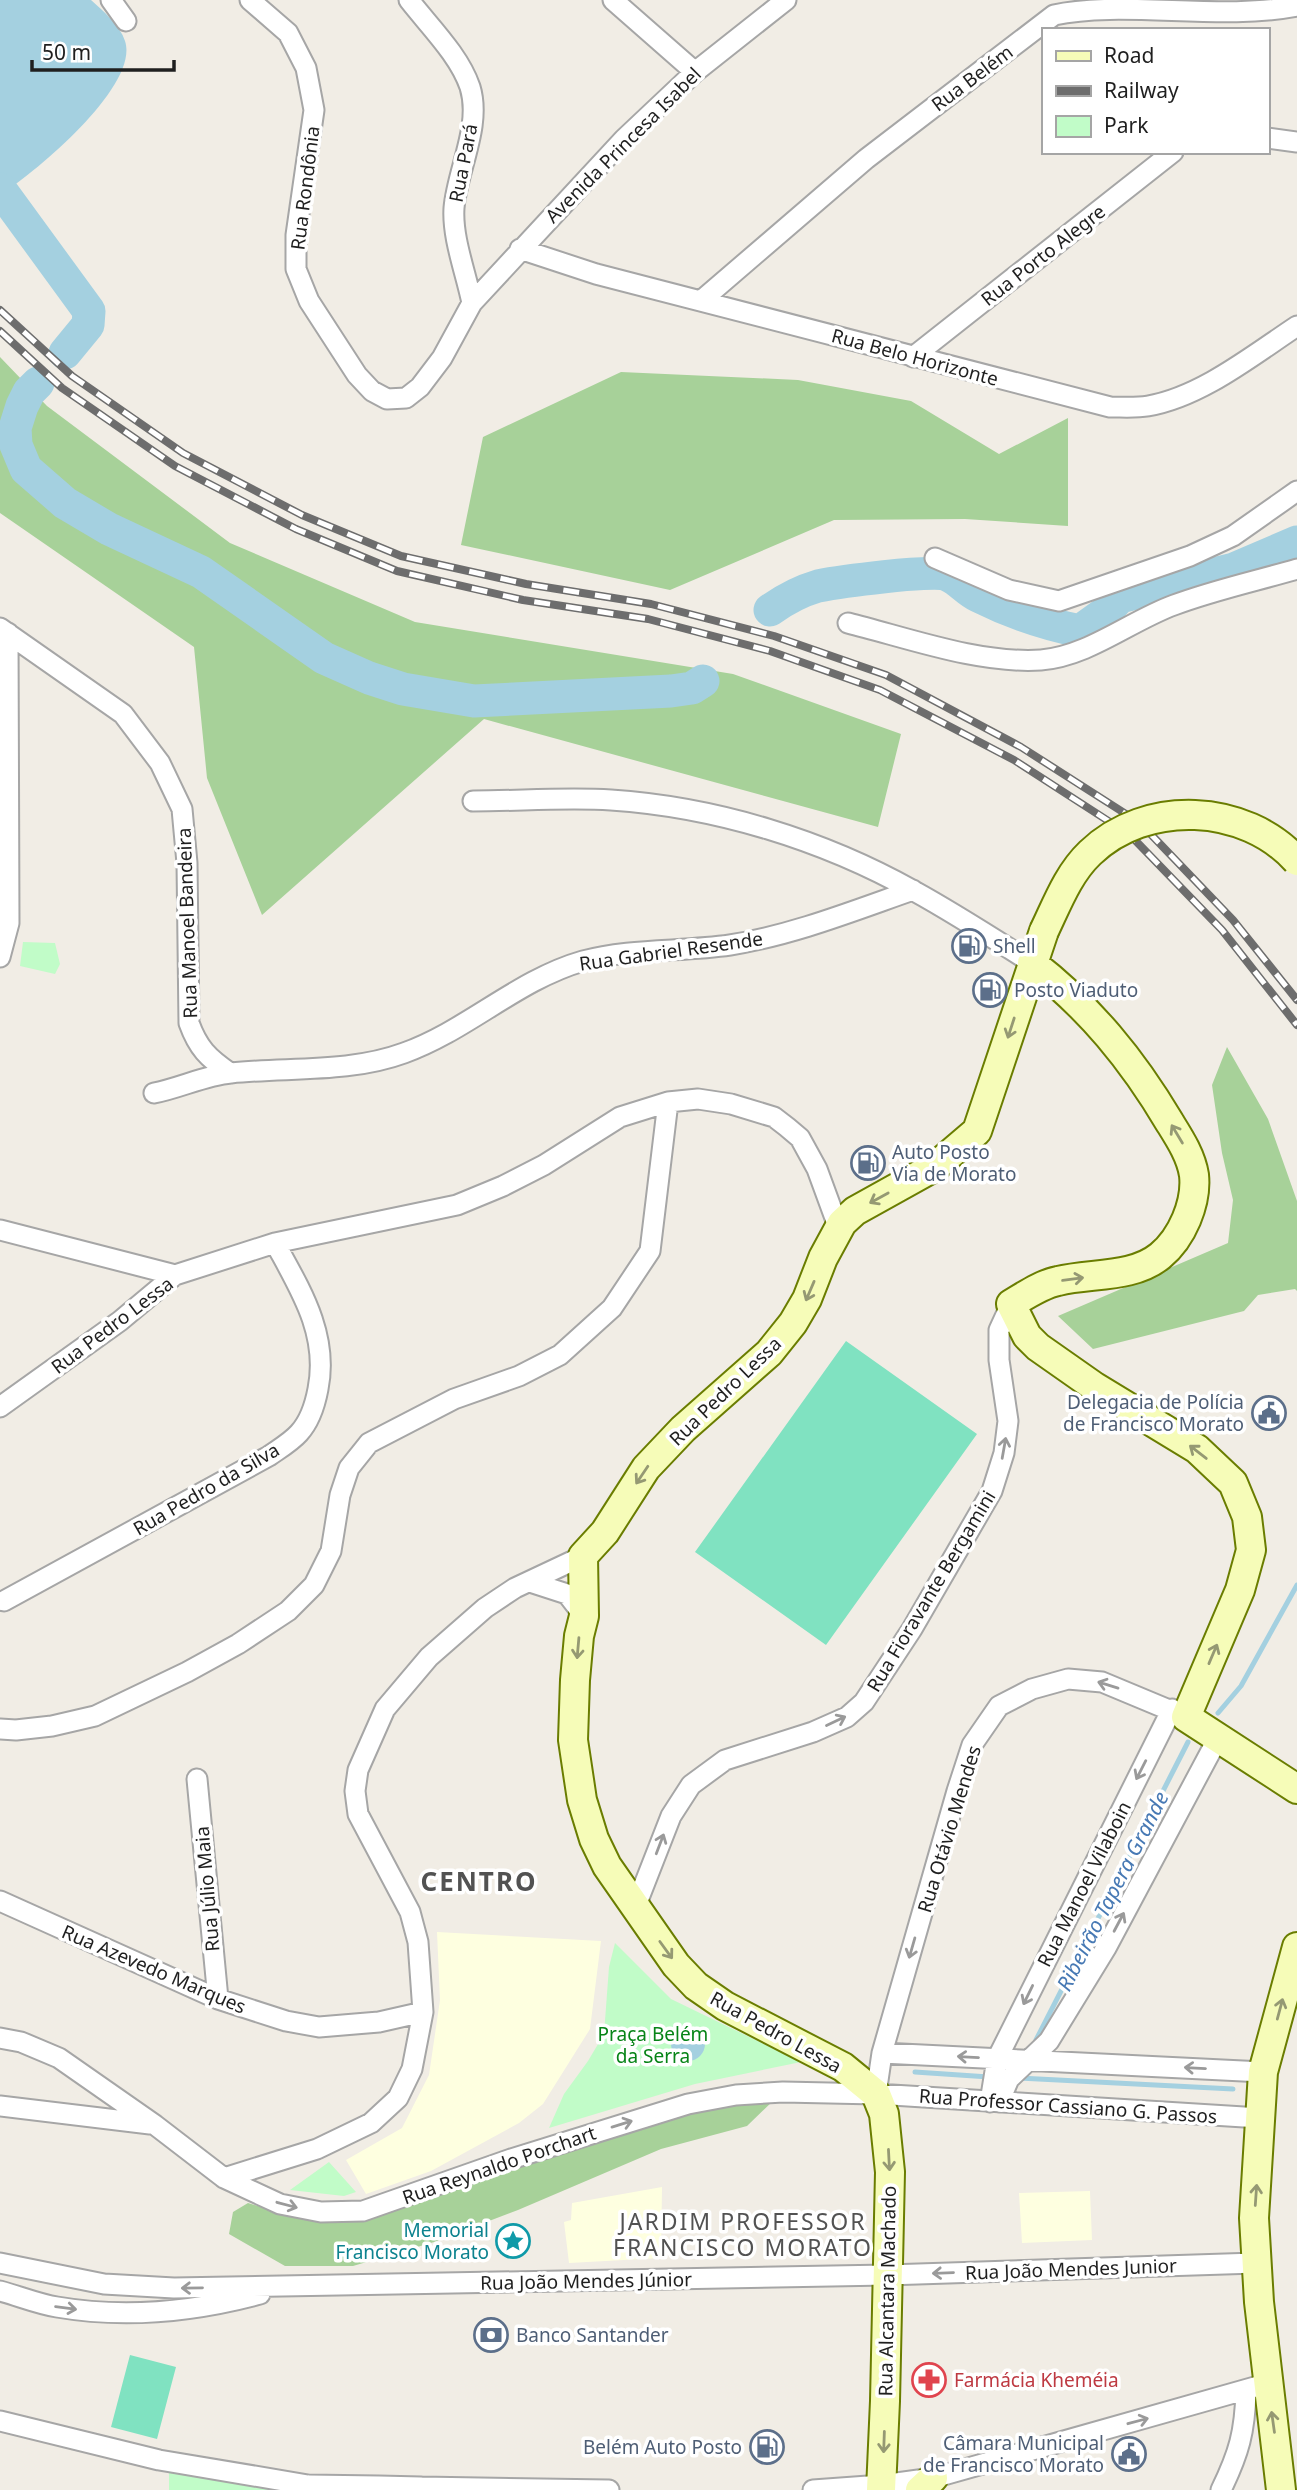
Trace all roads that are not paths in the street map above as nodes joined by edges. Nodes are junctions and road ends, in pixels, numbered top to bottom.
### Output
1 (111, 0) edge
2 (250, 0) edge
3 (409, 0) edge
4 (613, 0) edge
5 (786, 0) edge
6 (1297, 6) edge
7 (126, 21) dead end
8 (695, 72) junction
9 (1269, 138) edge
10 (1297, 142) edge
11 (1170, 154) edge
12 (520, 249) junction
13 (702, 300) junction
14 (472, 303) junction
15 (1297, 326) edge
16 (913, 357) junction
17 (1297, 491) edge
18 (935, 558) dead end
19 (1297, 569) edge
20 (848, 623) dead end
21 (4, 630) edge
22 (473, 801) dead end
23 (1297, 861) edge
24 (913, 890) junction
25 (0, 957) edge
26 (1032, 962) junction
27 (230, 1073) junction
28 (155, 1093) dead end
29 (668, 1102) junction
30 (839, 1229) junction
31 (1, 1232) edge
32 (275, 1243) junction
33 (175, 1275) junction
34 (1011, 1304) junction
35 (0, 1407) edge
36 (583, 1556) junction
37 (530, 1582) junction
38 (4, 1601) dead end
39 (584, 1615) junction
40 (1179, 1713) junction
41 (0, 1729) edge
42 (1218, 1738) junction
43 (197, 1779) dead end
44 (1297, 1789) edge
45 (0, 1901) edge
46 (635, 1908) junction
47 (1297, 1947) edge
48 (218, 1999) junction
49 (423, 2012) junction
50 (0, 2038) edge
51 (882, 2053) junction
52 (998, 2059) junction
53 (1029, 2060) junction
54 (1263, 2072) junction
55 (876, 2094) junction
56 (994, 2102) junction
57 (0, 2106) edge
58 (1261, 2118) junction
59 (155, 2125) junction
60 (225, 2178) junction
61 (0, 2263) edge
62 (1256, 2263) junction
63 (887, 2275) junction
64 (285, 2287) junction
65 (0, 2291) edge
66 (1257, 2386) junction
67 (0, 2421) edge
68 (926, 2484) edge
69 (378, 2488) edge
70 (882, 2488) edge
71 (421, 2489) edge
72 (609, 2490) edge
73 (813, 2490) edge
74 (1220, 2490) edge
75 (1281, 2490) edge

1 - 7 street
2 - 14 street, Rua Rondônia
3 - 14 street, Rua Pará
4 - 8 street
5 - 8 street, Avenida Princesa Isabel
6 - 13 street, Rua Belém
8 - 12 street, Avenida Princesa Isabel
9 - 10 street
11 - 16 street, Rua Porto Alegre
12 - 13 street, Rua Belo Horizonte
12 - 14 street, Avenida Princesa Isabel
13 - 16 street, Rua Belo Horizonte
15 - 16 street, Rua Belo Horizonte
17 - 18 street
19 - 20 street
21 - 25 street
21 - 27 street, Rua Manoel Bandeira
22 - 24 street
23 - 26 main road, bridge
24 - 26 street
24 - 27 street, Rua Gabriel Resende
26 -> 30 main road
34 -> 26 main road
27 - 28 street, Rua Gabriel Resende
29 - 30 street, Rua Pedro Lessa
29 - 32 street, Rua Pedro Lessa
29 - 41 street
30 -> 36 main road, Rua Pedro Lessa
31 - 33 street
32 - 33 street, Rua Pedro Lessa
32 - 38 street, Rua Pedro da Silva
33 - 35 street, Rua Pedro Lessa
40 -> 34 main road
46 -> 34 street, Rua Fioravante Bergamini
36 - 37 street
36 - 39 main road, Rua Pedro Lessa
37 - 39 street
37 - 49 street
39 -> 46 main road, Rua Pedro Lessa
40 - 42 main road
40 -> 51 street, Rua Otávio Mendes
40 -> 52 street, Rua Manoel Vilaboin
42 - 44 main road
53 -> 42 street
43 - 48 street, Rua Júlio Maia
45 - 48 street, Rua Azevedo Marques
46 -> 55 main road, Rua Pedro Lessa
54 -> 47 main road
48 - 49 street, Rua Azevedo Marques
49 - 60 street
50 - 59 street, Rua Reynaldo Porchart
52 -> 51 street
51 - 55 street, Rua Otávio Mendes
52 - 53 street
52 - 56 street, Rua Manoel Vilaboin
54 -> 53 street
53 - 56 street
54 - 58 main road
55 - 56 street, Rua Professor Cassiano G. Passos
60 -> 55 street, Rua Reynaldo Porchart
55 -> 63 main road, Rua Alcantara Machado
56 - 58 street, Rua Professor Cassiano G. Passos
57 - 59 street
62 -> 58 main road
59 - 60 street, Rua Reynaldo Porchart
64 -> 61 street
62 -> 63 street, Rua João Mendes Junior
62 - 66 main road
63 - 64 street, Rua João Mendes Júnior
63 -> 70 main road, Rua Alcantara Machado
65 -> 64 street
68 -> 66 street
66 - 74 street
75 -> 66 main road
67 - 69 street
68 - 70 street
69 - 71 street
70 - 73 street
71 - 72 street

